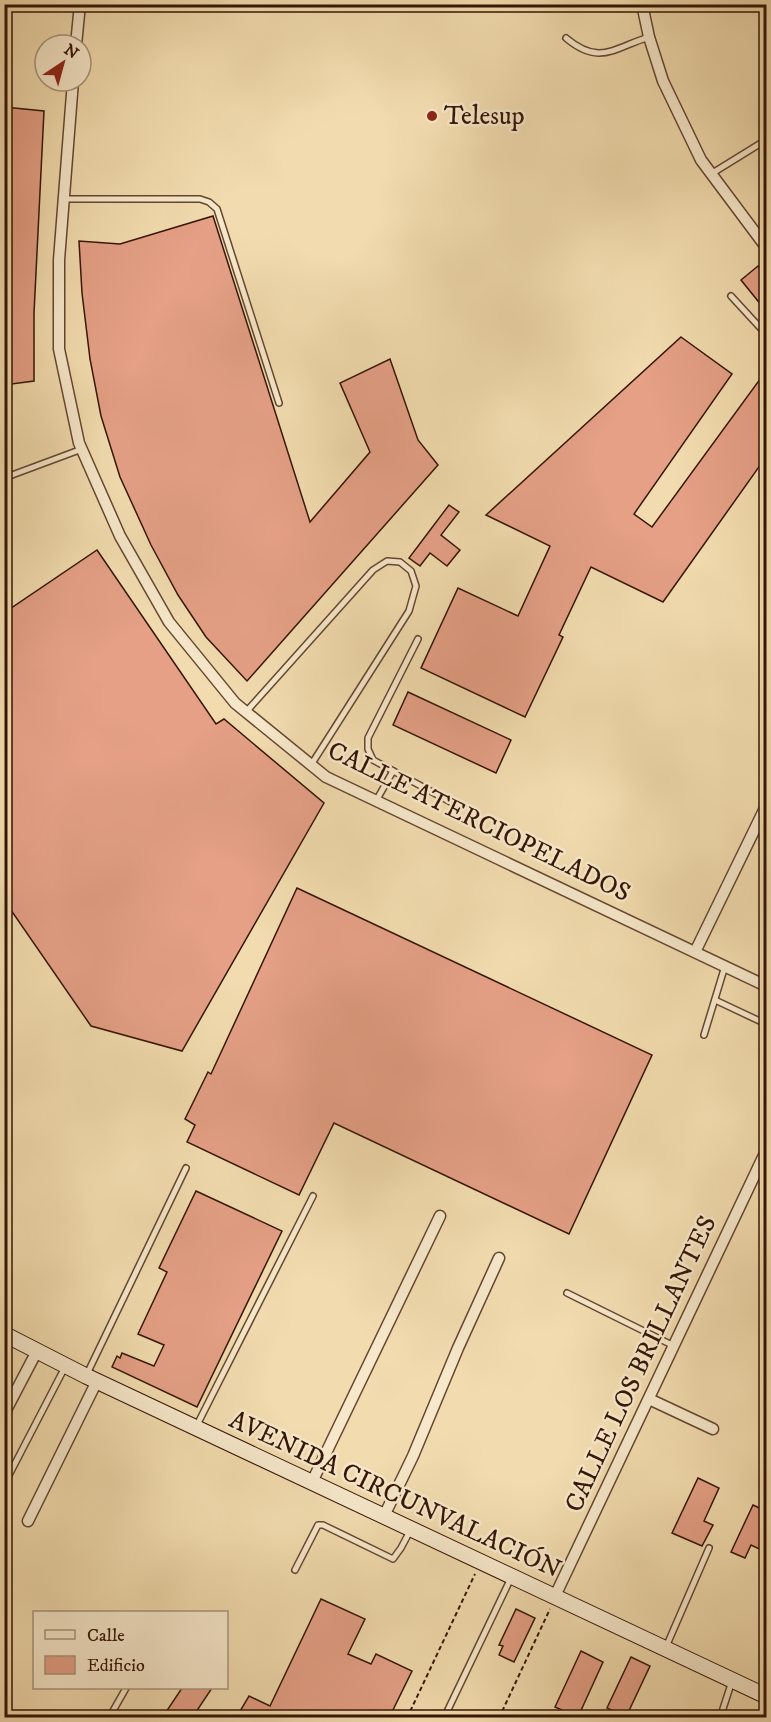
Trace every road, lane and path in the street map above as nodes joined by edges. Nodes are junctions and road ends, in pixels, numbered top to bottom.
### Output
1 (80, 4) edge
2 (642, 4) edge
3 (77, 33) edge
4 (566, 38) dead end
5 (650, 38) junction
6 (73, 93) edge
7 (766, 140) edge
8 (711, 174) junction
9 (64, 199) junction
10 (766, 247) edge
11 (731, 296) dead end
12 (766, 334) edge
13 (279, 403) dead end
14 (82, 449) junction
15 (4, 478) edge
16 (418, 639) dead end
17 (246, 712) junction
18 (311, 765) junction
19 (393, 771) junction
20 (376, 801) junction
21 (458, 806) dead end
22 (766, 806) edge
23 (695, 952) junction
24 (725, 966) junction
25 (766, 986) edge
26 (715, 1000) junction
27 (766, 1024) edge
28 (704, 1035) dead end
29 (766, 1151) edge
30 (186, 1168) dead end
31 (313, 1196) dead end
32 (440, 1216) dead end
33 (499, 1258) dead end
34 (567, 1293) dead end
35 (4, 1334) edge
36 (674, 1346) junction
37 (37, 1351) junction
38 (66, 1366) junction
39 (92, 1378) junction
40 (649, 1399) junction
41 (4, 1414) edge
42 (196, 1428) junction
43 (713, 1429) dead end
44 (7, 1479) dead end
45 (312, 1482) junction
46 (384, 1516) junction
47 (28, 1521) dead end
48 (411, 1528) junction
49 (709, 1548) dead end
50 (481, 1561) junction
51 (295, 1570) dead end
52 (512, 1576) junction
53 (555, 1596) junction
54 (665, 1648) junction
55 (732, 1680) junction
56 (125, 1689) edge
57 (766, 1696) edge
58 (109, 1718) edge
59 (407, 1718) edge
60 (444, 1718) edge
61 (499, 1718) edge
62 (720, 1718) edge

1 - 3 street
2 - 5 street
4 - 5 lane
5 - 8 street
6 - 9 street, CALLE ATERCIOPELADOS
7 - 8 lane
8 - 10 street
9 - 13 lane
9 - 14 street, CALLE ATERCIOPELADOS
11 - 12 lane
14 - 15 lane
14 - 17 street, CALLE ATERCIOPELADOS
16 - 19 lane
17 - 18 street, CALLE ATERCIOPELADOS
17 - 18 lane
18 - 20 street, CALLE ATERCIOPELADOS
19 - 20 lane
19 - 21 lane
20 - 23 street, CALLE ATERCIOPELADOS
22 - 23 street
23 - 24 street, CALLE ATERCIOPELADOS
24 - 25 street, CALLE ATERCIOPELADOS
24 - 26 lane
26 - 27 lane
26 - 28 lane
29 - 36 street, CALLE LOS BRILLANTES
30 - 39 lane
31 - 42 lane
32 - 45 street
33 - 46 street
34 - 36 lane
35 - 37 street, AVENIDA CIRCUNVALACIÓN
36 - 40 street, CALLE LOS BRILLANTES
37 - 38 street, AVENIDA CIRCUNVALACIÓN
37 - 41 street
38 - 39 street, AVENIDA CIRCUNVALACIÓN
38 - 44 lane
39 - 42 street, AVENIDA CIRCUNVALACIÓN
39 - 47 street
40 - 43 street
40 - 53 street, CALLE LOS BRILLANTES
42 - 45 street, AVENIDA CIRCUNVALACIÓN
45 - 46 street, AVENIDA CIRCUNVALACIÓN
46 - 48 street, AVENIDA CIRCUNVALACIÓN
48 - 50 street, AVENIDA CIRCUNVALACIÓN
48 - 51 lane
49 - 54 lane
50 - 52 street, AVENIDA CIRCUNVALACIÓN
50 - 59 path
52 - 53 street, AVENIDA CIRCUNVALACIÓN
52 - 60 lane
53 - 54 street, AVENIDA CIRCUNVALACIÓN
53 - 61 path
54 - 55 street, AVENIDA CIRCUNVALACIÓN
55 - 57 street, AVENIDA CIRCUNVALACIÓN
55 - 62 lane
56 - 58 lane

